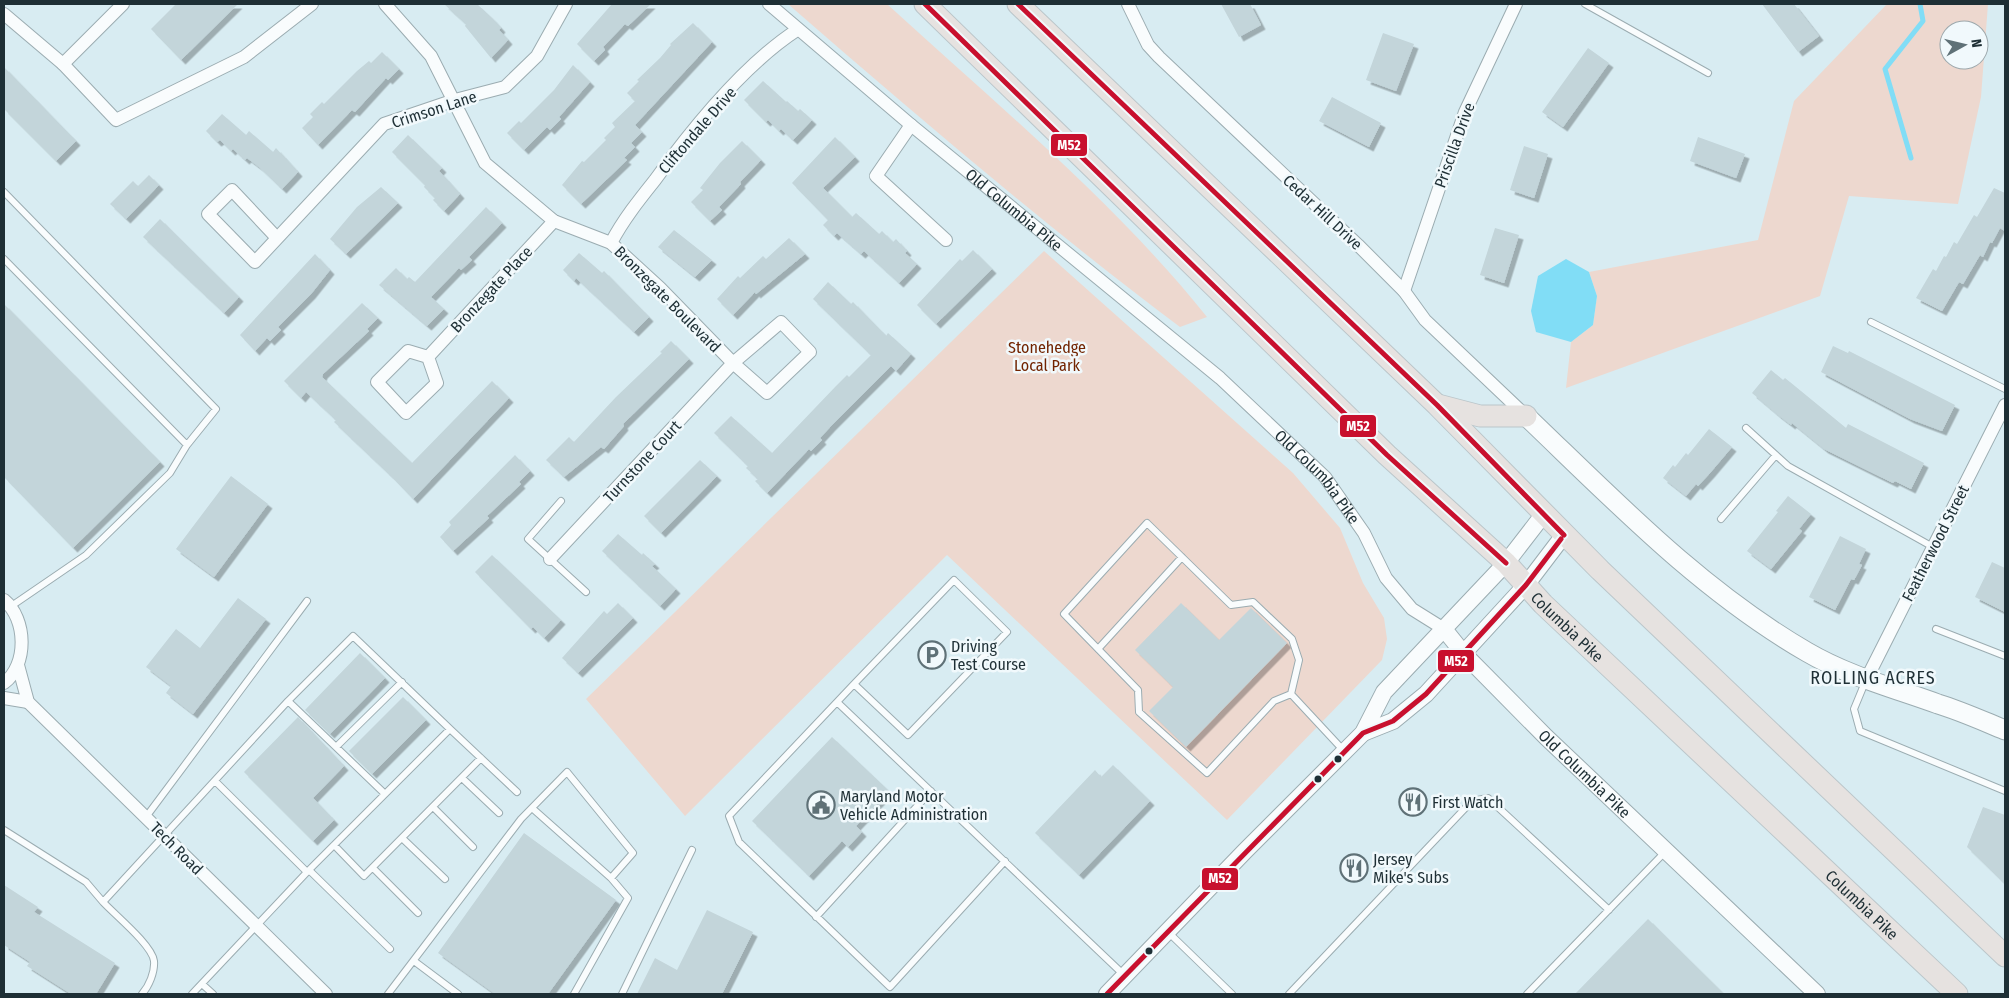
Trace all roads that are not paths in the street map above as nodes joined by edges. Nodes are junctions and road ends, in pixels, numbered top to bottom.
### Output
1 (122, 4) edge
2 (312, 4) edge
3 (385, 4) edge
4 (566, 4) edge
5 (769, 4) edge
6 (925, 4) edge
7 (1018, 4) edge
8 (1128, 4) edge
9 (1516, 4) edge
10 (1585, 4) edge
11 (4, 14) edge
12 (797, 30) junction
13 (63, 64) junction
14 (1708, 73) dead end
15 (455, 100) junction
16 (911, 125) junction
17 (4, 192) edge
18 (554, 221) junction
19 (276, 238) junction
20 (946, 240) dead end
21 (611, 243) junction
22 (4, 259) edge
23 (1404, 290) junction
24 (1871, 322) dead end
25 (428, 356) junction
26 (733, 363) junction
27 (2005, 389) edge
28 (1436, 405) junction
29 (2005, 406) edge
30 (1526, 416) junction
31 (1746, 428) dead end
32 (187, 445) junction
33 (1776, 455) junction
34 (561, 501) dead end
35 (1543, 515) junction
36 (1721, 519) dead end
37 (1564, 535) junction
38 (1932, 547) junction
39 (1182, 557) junction
40 (550, 559) junction
41 (1506, 563) junction
42 (1526, 585) junction
43 (586, 592) dead end
44 (307, 601) dead end
45 (7, 603) edge
46 (1444, 629) junction
47 (1936, 629) dead end
48 (1098, 649) junction
49 (1464, 654) junction
50 (2005, 656) edge
51 (18, 664) junction
52 (1866, 680) junction
53 (402, 682) junction
54 (4, 683) edge
55 (854, 684) junction
56 (1291, 694) junction
57 (4, 698) edge
58 (288, 700) junction
59 (28, 702) junction
60 (838, 702) junction
61 (450, 729) junction
62 (2005, 730) edge
63 (1363, 733) junction
64 (336, 747) junction
65 (1344, 752) junction
66 (481, 758) junction
67 (462, 778) junction
68 (215, 781) junction
69 (2005, 790) edge
70 (931, 791) junction
71 (516, 792) dead end
72 (384, 794) junction
73 (433, 807) junction
74 (532, 808) junction
75 (499, 813) dead end
76 (146, 817) junction
77 (4, 830) edge
78 (165, 836) junction
79 (402, 838) junction
80 (334, 845) junction
81 (473, 847) dead end
82 (692, 850) dead end
83 (1665, 852) junction
84 (1005, 862) junction
85 (372, 868) junction
86 (308, 871) junction
87 (445, 878) dead end
88 (611, 878) junction
89 (103, 902) junction
90 (1609, 910) junction
91 (418, 913) dead end
92 (816, 917) junction
93 (256, 926) junction
94 (1167, 932) junction
95 (390, 949) dead end
96 (2005, 956) edge
97 (414, 961) junction
98 (1125, 976) junction
99 (202, 984) junction
100 (142, 994) edge
101 (192, 994) edge
102 (213, 994) edge
103 (326, 994) edge
104 (388, 994) edge
105 (458, 994) edge
106 (574, 994) edge
107 (622, 994) edge
108 (1107, 994) edge
109 (1230, 994) edge
110 (1289, 994) edge
111 (1527, 994) edge
112 (1817, 994) edge
113 (1957, 994) edge

1 - 13 street
2 - 13 street
3 - 15 street, Bronzegate Boulevard
4 - 15 street, Crimson Lane
5 - 12 street, Old Columbia Pike
6 - 41 highway, Columbia Pike
7 - 28 highway
8 - 23 street, Cedar Hill Drive
9 - 23 street, Priscilla Drive
10 - 14 lane
11 - 13 street
12 - 16 street, Old Columbia Pike
12 - 21 street, Cliftondale Drive
15 - 18 street, Bronzegate Boulevard
15 - 19 street, Crimson Lane
16 - 20 street
16 - 46 street, Old Columbia Pike
17 - 32 lane
18 - 21 street, Bronzegate Boulevard
18 - 25 street, Bronzegate Place
19 - 19 street, Crimson Lane
21 - 26 street, Bronzegate Boulevard
22 - 32 lane
23 - 30 street, Cedar Hill Drive
24 - 27 lane
25 - 25 street
26 - 26 street, Bronzegate Boulevard
26 - 40 street, Turnstone Court
28 - 30 highway
28 - 35 highway
29 - 38 street, Featherwood Street
30 - 52 main road
31 - 33 lane
32 - 45 lane
33 - 36 lane
33 - 38 lane
34 - 40 lane
35 - 37 highway
35 - 41 street
37 - 42 street
37 - 96 highway
38 - 52 street, Featherwood Street
39 - 48 lane
39 - 48 lane
39 - 56 lane
40 - 43 lane
41 - 42 highway, Columbia Pike
41 - 46 street
42 - 49 street
42 - 113 highway, Columbia Pike
44 - 76 lane
45 - 51 street
46 - 49 street, Old Columbia Pike
46 - 63 street
47 - 50 lane
48 - 56 lane
49 - 63 street
49 - 83 street, Old Columbia Pike
51 - 54 street
51 - 59 street
52 - 62 main road
52 - 69 lane
53 - 58 lane
53 - 61 lane
53 - 64 lane
55 - 55 lane
55 - 60 lane
56 - 65 lane
57 - 59 street
58 - 64 lane
58 - 68 lane
59 - 76 street, Tech Road
60 - 70 lane
60 - 92 lane
61 - 66 lane
61 - 72 lane
63 - 65 street
64 - 72 lane
65 - 94 street
66 - 67 lane
66 - 71 lane
67 - 73 lane
67 - 75 lane
68 - 78 lane
68 - 86 lane
70 - 84 lane
70 - 92 lane
72 - 80 lane
73 - 79 lane
73 - 81 lane
74 - 88 lane
74 - 88 lane
74 - 97 lane
76 - 78 street, Tech Road
77 - 89 lane
78 - 89 lane
78 - 93 street, Tech Road
79 - 85 lane
79 - 87 lane
80 - 85 lane
80 - 86 lane
82 - 107 lane
83 - 90 lane
83 - 112 street, Old Columbia Pike
84 - 92 lane
84 - 98 lane
85 - 91 lane
86 - 93 lane
86 - 95 lane
88 - 106 lane
89 - 100 lane
90 - 110 lane
90 - 111 lane
93 - 99 lane
93 - 103 street, Tech Road
94 - 98 street
94 - 109 lane
97 - 104 lane
97 - 105 lane
98 - 108 street
99 - 101 lane
99 - 102 lane

